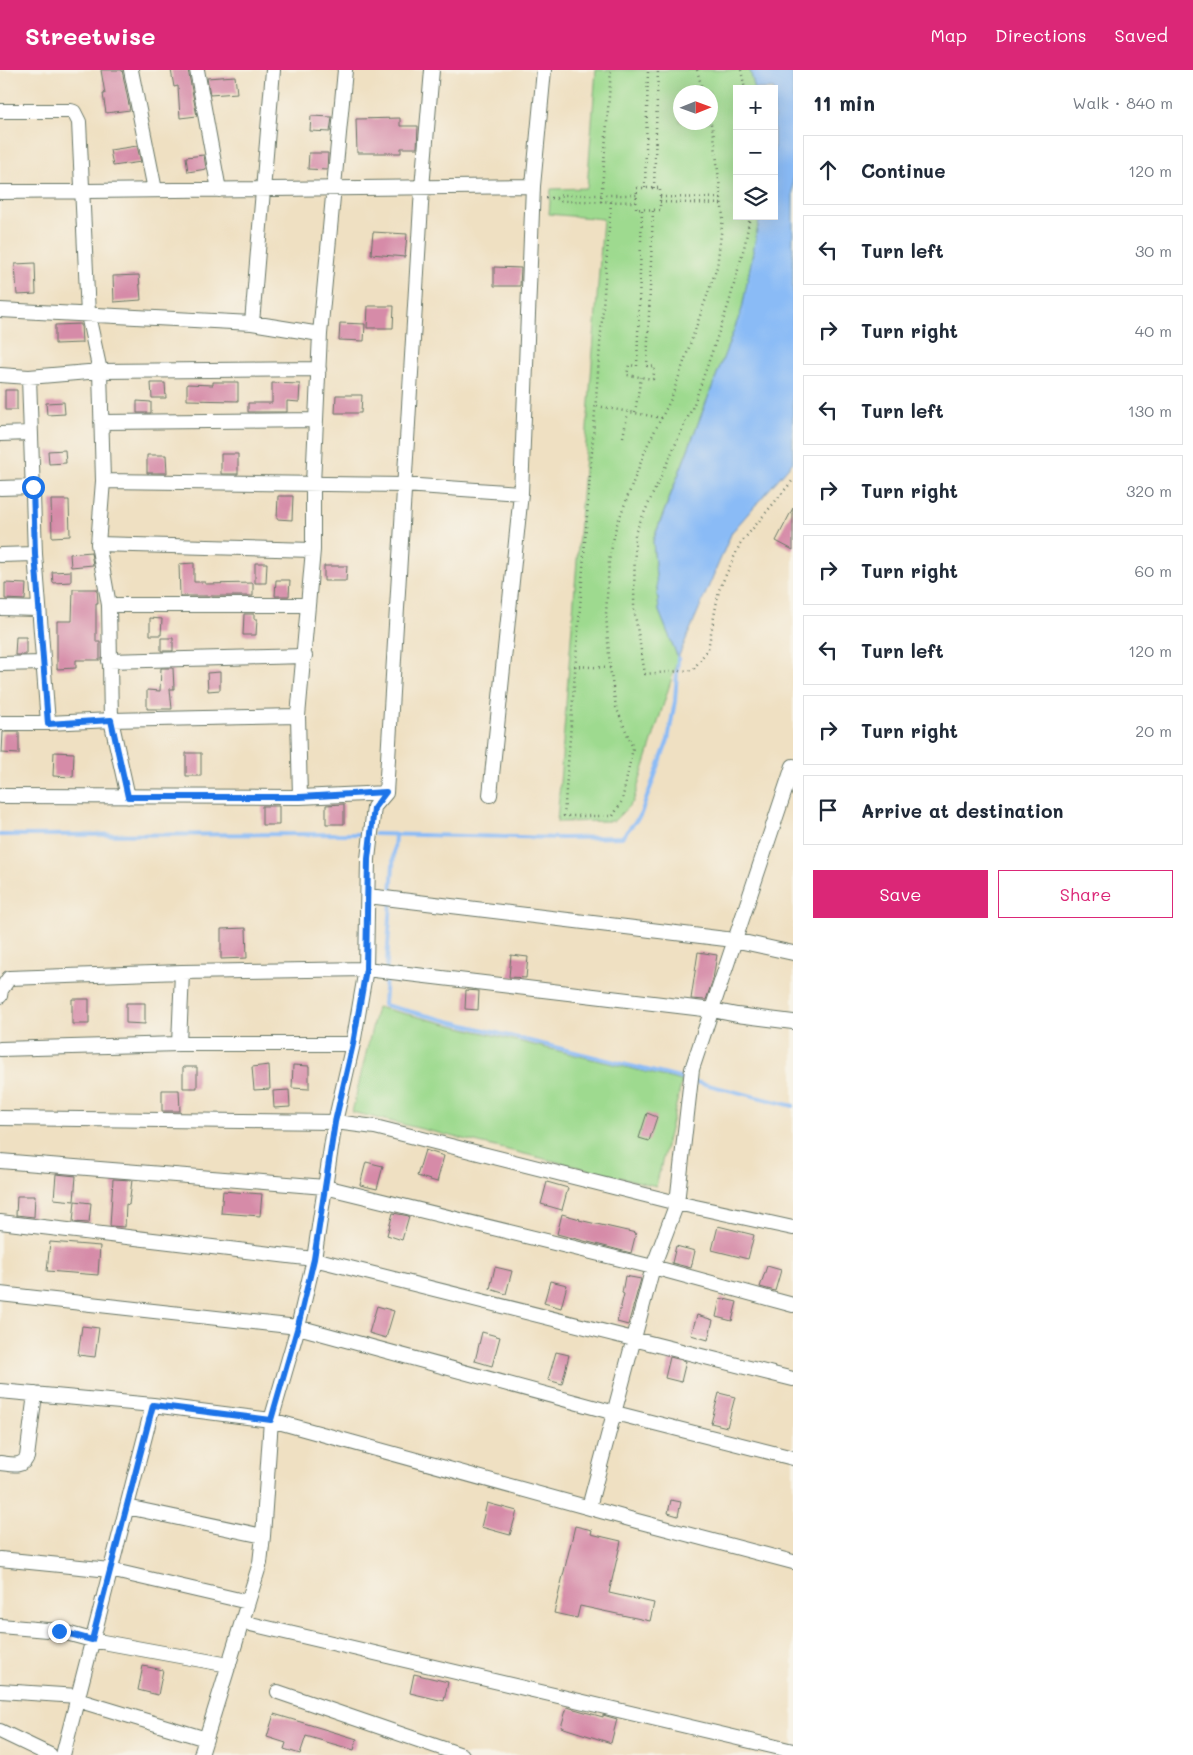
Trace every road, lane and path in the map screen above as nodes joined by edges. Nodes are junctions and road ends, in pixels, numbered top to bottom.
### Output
1 (130, 70) edge
2 (197, 70) edge
3 (273, 70) edge
4 (346, 70) edge
5 (432, 70) edge
6 (544, 70) edge
7 (611, 70) edge
8 (648, 70) edge
9 (658, 70) edge
10 (697, 70) edge
11 (741, 70) edge
12 (701, 85) edge
13 (744, 85) edge
14 (0, 111) edge
15 (713, 130) edge
16 (533, 186) junction
17 (422, 188) junction
18 (645, 188) junction
19 (654, 188) junction
20 (335, 189) junction
21 (155, 190) junction
22 (219, 190) junction
23 (264, 190) junction
24 (82, 191) junction
25 (0, 192) edge
26 (602, 195) junction
27 (637, 195) junction
28 (660, 197) junction
29 (722, 198) junction
30 (601, 202) junction
31 (611, 202) junction
32 (636, 202) junction
33 (660, 202) junction
34 (722, 204) junction
35 (642, 210) junction
36 (653, 210) junction
37 (749, 220) edge
38 (0, 310) edge
39 (88, 315) junction
40 (252, 323) junction
41 (320, 334) junction
42 (319, 368) junction
43 (100, 371) junction
44 (0, 375) edge
45 (29, 377) junction
46 (641, 377) junction
47 (596, 406) junction
48 (628, 412) junction
49 (635, 413) junction
50 (662, 418) junction
51 (316, 420) junction
52 (101, 422) junction
53 (31, 433) junction
54 (0, 434) edge
55 (623, 437) dead end
56 (793, 480) edge
57 (103, 481) junction
58 (313, 484) junction
59 (404, 485) junction
60 (33, 487) junction
61 (0, 488) edge
62 (521, 493) junction
63 (98, 544) junction
64 (313, 550) junction
65 (35, 554) junction
66 (0, 555) edge
67 (109, 605) junction
68 (307, 605) junction
69 (0, 608) edge
70 (39, 609) junction
71 (305, 656) junction
72 (109, 660) junction
73 (43, 663) junction
74 (0, 664) edge
75 (574, 666) junction
76 (610, 668) junction
77 (298, 716) junction
78 (111, 720) junction
79 (0, 723) edge
80 (48, 724) junction
81 (793, 766) edge
82 (386, 792) junction
83 (490, 795) dead end
84 (0, 796) edge
85 (128, 797) junction
86 (300, 797) junction
87 (368, 896) junction
88 (734, 940) junction
89 (793, 953) edge
90 (366, 969) junction
91 (182, 972) junction
92 (0, 996) edge
93 (712, 1010) junction
94 (793, 1022) edge
95 (179, 1044) junction
96 (353, 1044) junction
97 (0, 1048) edge
98 (0, 1118) edge
99 (335, 1122) junction
100 (0, 1161) edge
101 (325, 1187) junction
102 (677, 1203) junction
103 (0, 1222) edge
104 (793, 1228) edge
105 (314, 1259) junction
106 (653, 1268) junction
107 (0, 1294) edge
108 (793, 1304) edge
109 (298, 1326) junction
110 (634, 1340) junction
111 (793, 1379) edge
112 (0, 1391) edge
113 (35, 1394) junction
114 (153, 1405) junction
115 (615, 1413) junction
116 (271, 1420) junction
117 (793, 1458) edge
118 (0, 1463) edge
119 (127, 1507) junction
120 (589, 1507) junction
121 (263, 1536) junction
122 (0, 1559) edge
123 (793, 1562) edge
124 (110, 1570) junction
125 (248, 1602) junction
126 (242, 1622) junction
127 (0, 1626) edge
128 (92, 1640) junction
129 (229, 1664) junction
130 (0, 1692) edge
131 (278, 1692) dead end
132 (77, 1698) junction
133 (0, 1731) edge
134 (206, 1739) junction
135 (793, 1751) edge
136 (50, 1755) edge
137 (63, 1755) edge
138 (201, 1755) edge
139 (462, 1755) edge

1 - 21 street
2 - 22 street
3 - 23 street
4 - 20 street
5 - 17 street
6 - 16 street
7 - 26 path
8 - 18 path
9 - 19 path
10 - 12 path
11 - 13 path
14 - 24 street
15 - 29 path
16 - 17 street
16 - 62 street
17 - 20 street
17 - 59 street
18 - 19 path
18 - 27 path
19 - 28 path
20 - 23 street
20 - 41 street
21 - 22 street
21 - 24 street
22 - 23 street
23 - 40 street
24 - 25 street
24 - 39 street
26 - 27 path
26 - 30 path
26 - 30 path
27 - 32 path
28 - 29 path
28 - 33 path
29 - 34 path
30 - 31 path
31 - 32 path
31 - 47 path
32 - 35 path
33 - 34 path
33 - 36 path
34 - 50 path
35 - 36 path
35 - 46 path
36 - 46 path
37 - 56 path
38 - 39 street
39 - 40 street
39 - 43 street
40 - 41 street
41 - 42 street
42 - 43 street
42 - 51 street
43 - 45 street
43 - 52 street
44 - 45 street
45 - 53 street
46 - 49 path
47 - 48 path
47 - 75 path
48 - 49 path
48 - 55 path
49 - 50 path
50 - 76 path
51 - 52 street
51 - 58 street
52 - 57 street
53 - 54 street
53 - 60 street
57 - 58 street
57 - 63 street
58 - 59 street
58 - 64 street
59 - 62 street
59 - 82 street
60 - 61 street
60 - 65 street
62 - 83 street
63 - 64 street
63 - 67 street
64 - 68 street
65 - 66 street
65 - 70 street
67 - 68 street
67 - 72 street
68 - 71 street
69 - 70 street
70 - 73 street
71 - 72 street
71 - 77 street
72 - 78 street
73 - 74 street
73 - 80 street
75 - 76 path
75 - 76 path
77 - 78 street
77 - 86 street
78 - 80 street
78 - 85 street
79 - 80 street
81 - 88 street
82 - 86 street
82 - 87 street
84 - 85 street
85 - 86 street
87 - 88 street
87 - 90 street
88 - 89 street
88 - 93 street
90 - 91 street
90 - 93 street
90 - 96 street
91 - 92 street
91 - 95 street
93 - 94 street
93 - 102 street
95 - 96 street
95 - 97 street
96 - 99 street
98 - 99 street
99 - 101 street
99 - 102 street
100 - 101 street
101 - 105 street
101 - 106 street
102 - 104 street
102 - 106 street
103 - 105 street
105 - 109 street
105 - 110 street
106 - 108 street
106 - 110 street
107 - 109 street
109 - 115 street
109 - 116 street
110 - 111 street
110 - 115 street
112 - 113 street
113 - 114 street
113 - 118 street
114 - 116 street
114 - 119 street
115 - 117 street
115 - 120 street
116 - 120 street
116 - 121 street
119 - 121 street
119 - 124 street
120 - 123 street
121 - 125 street
122 - 124 street
124 - 125 street
124 - 128 street
125 - 126 street
126 - 129 street
126 - 135 street
127 - 128 street
128 - 129 street
128 - 132 street
129 - 134 street
130 - 132 street
131 - 139 street
132 - 134 street
132 - 137 street
133 - 136 street
134 - 138 street

